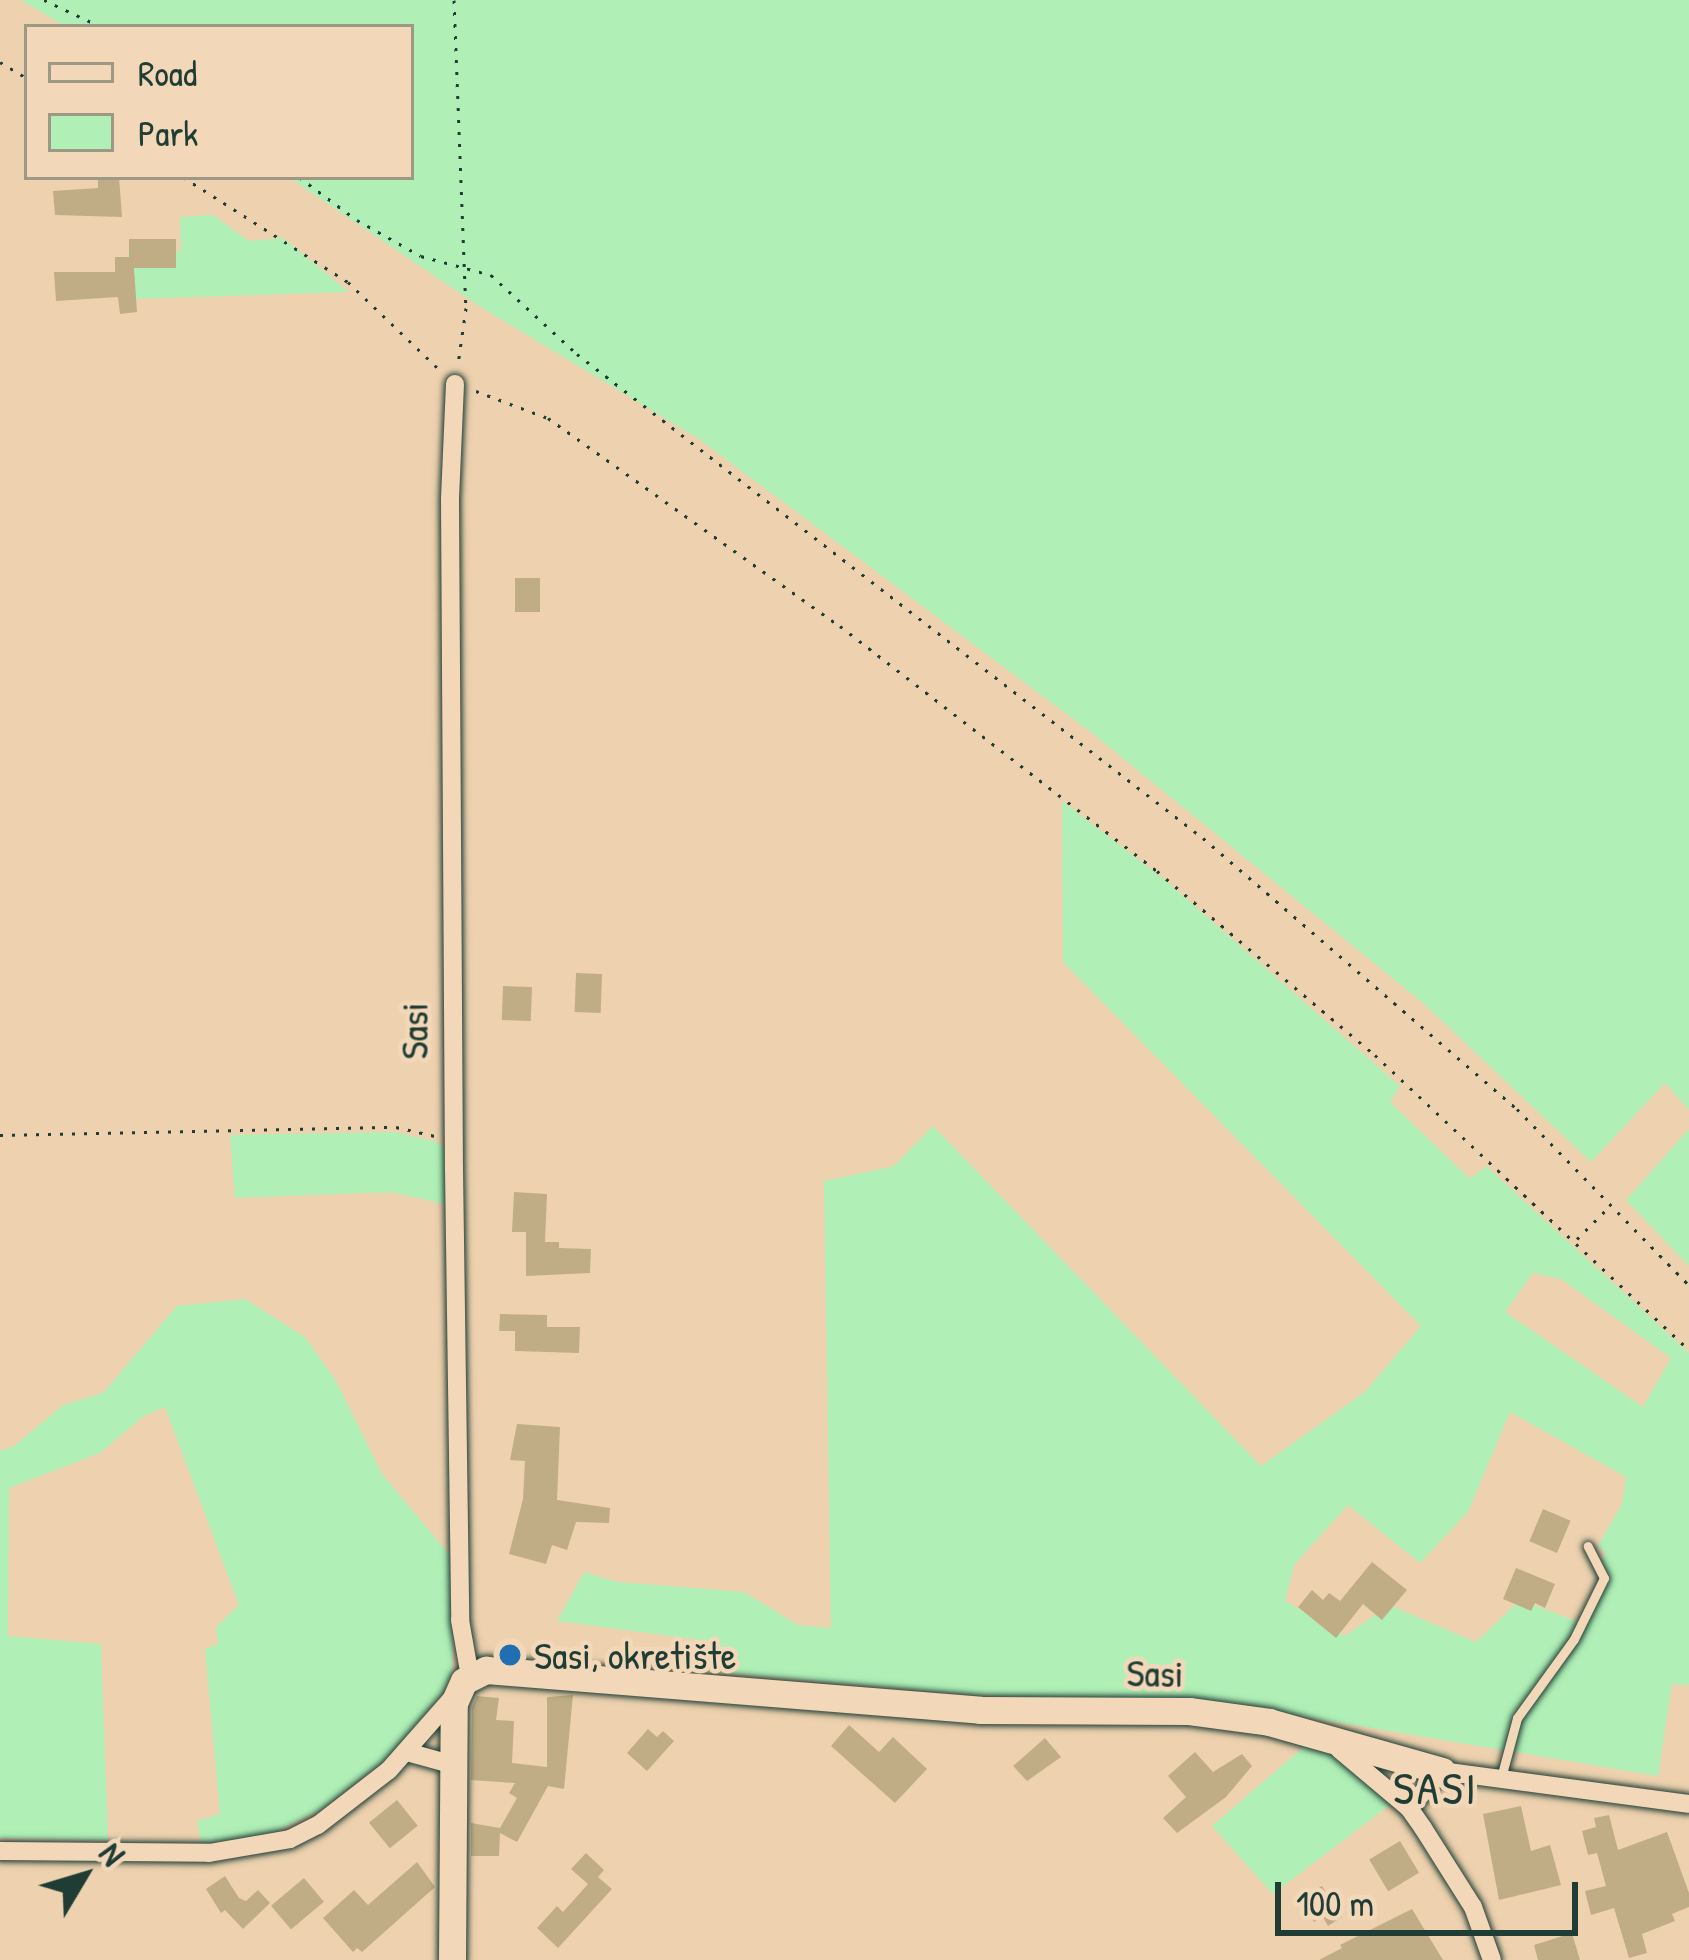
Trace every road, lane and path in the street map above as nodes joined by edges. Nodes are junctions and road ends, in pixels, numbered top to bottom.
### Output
1 (44, 0) edge
2 (454, 0) edge
3 (96, 24) edge
4 (188, 180) edge
5 (303, 180) edge
6 (464, 269) junction
7 (455, 384) junction
8 (0, 1135) edge
9 (454, 1146) junction
10 (1610, 1206) junction
11 (1576, 1240) junction
12 (1689, 1285) edge
13 (1689, 1350) edge
14 (1588, 1546) dead end
15 (462, 1686) junction
16 (1320, 1736) junction
17 (407, 1752) junction
18 (454, 1766) junction
19 (1442, 1771) junction
20 (1502, 1774) junction
21 (1689, 1804) edge
22 (1409, 1808) junction
23 (0, 1851) edge
24 (452, 1960) edge
25 (1492, 1960) edge

1 - 3 path
2 - 6 path
4 - 7 path
5 - 6 path
6 - 7 path
6 - 10 path
7 - 9 street, Sasi
7 - 11 path
8 - 9 path
9 - 15 street, Sasi
10 - 11 path
10 - 12 path
11 - 13 path
14 - 20 lane
15 - 16 main road, Sasi
15 - 17 street
15 - 18 main road, Sasi
16 - 19 main road, Sasi
16 - 22 street
17 - 18 street
17 - 23 street
18 - 24 main road, Sasi
19 - 20 street, Sasi
19 - 22 street
20 - 21 street, Sasi
22 - 25 street

